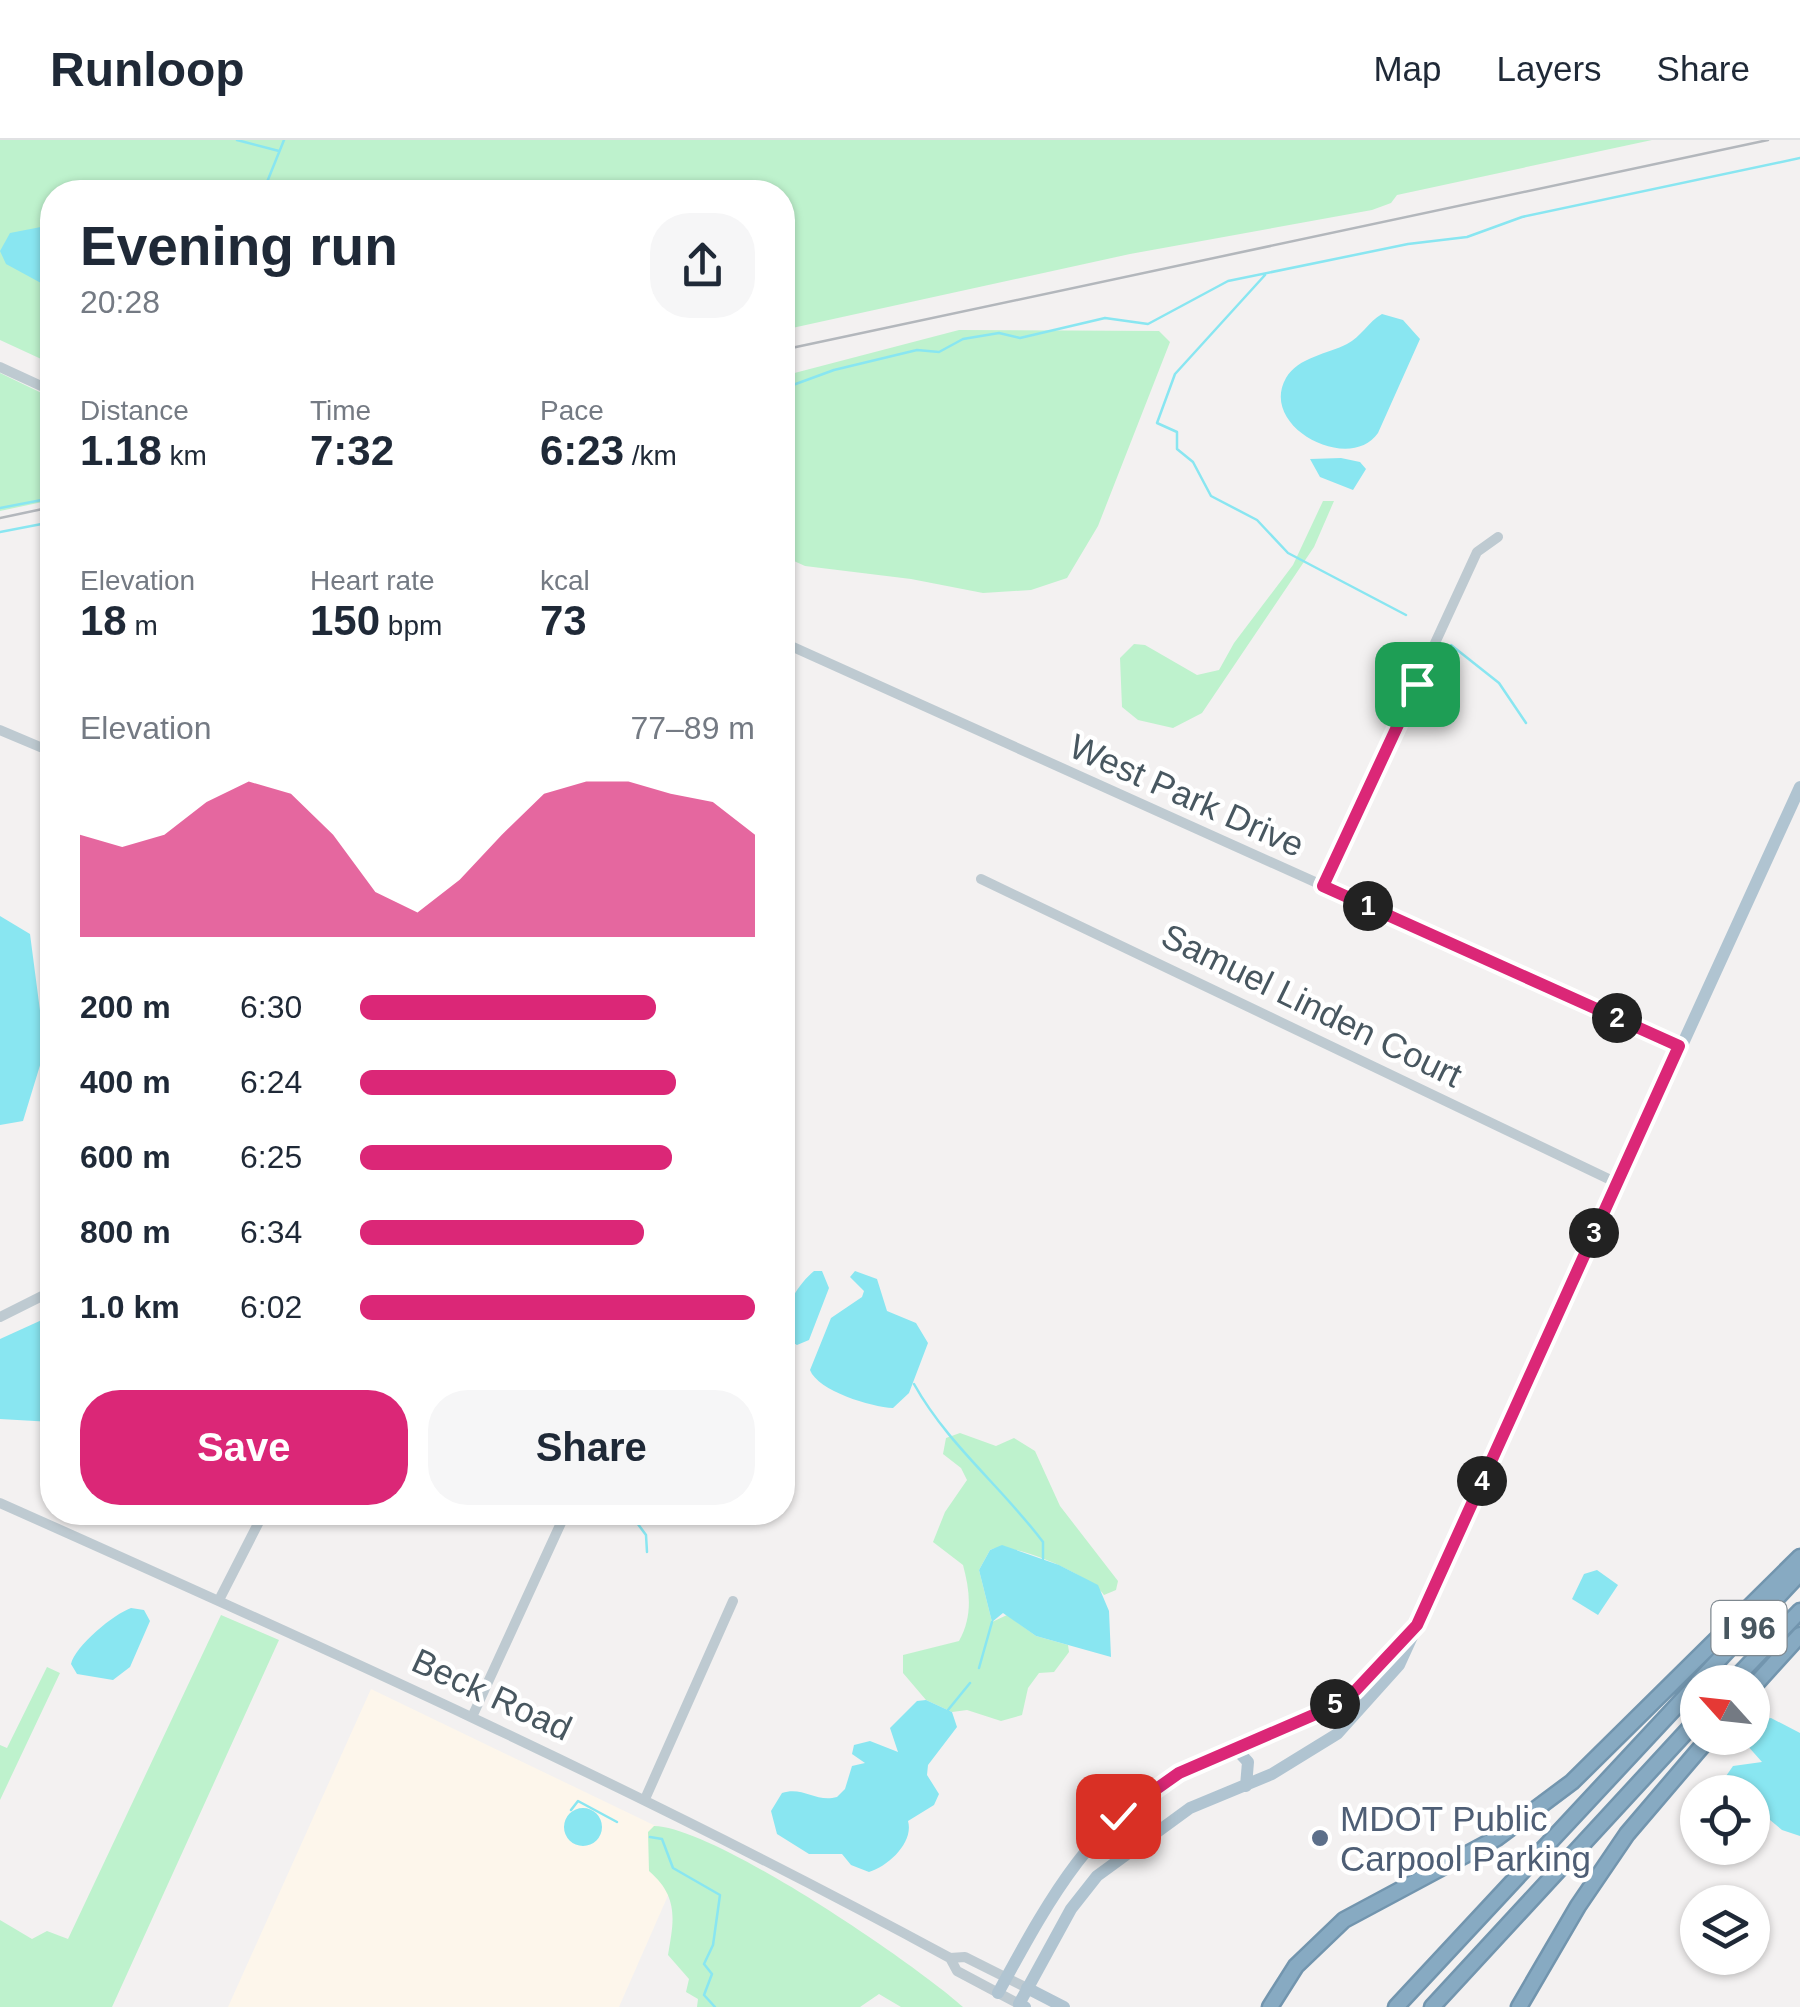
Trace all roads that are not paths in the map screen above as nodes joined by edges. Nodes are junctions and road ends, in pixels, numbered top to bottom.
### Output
1 (0, 366) edge
2 (40, 384) edge
3 (1498, 537) dead end
4 (795, 648) edge
5 (0, 730) edge
6 (40, 747) edge
7 (1800, 787) edge
8 (981, 879) dead end
9 (1323, 886) junction
10 (1679, 1046) junction
11 (1617, 1183) junction
12 (40, 1296) edge
13 (0, 1317) edge
14 (0, 1503) edge
15 (40, 1521) edge
16 (50, 1525) edge
17 (257, 1525) edge
18 (560, 1525) edge
19 (1800, 1556) edge
20 (1800, 1572) edge
21 (219, 1600) junction
22 (733, 1601) dead end
23 (1800, 1611) edge
24 (1417, 1625) junction
25 (1800, 1635) edge
26 (1715, 1665) edge
27 (1748, 1665) edge
28 (1770, 1668) edge
29 (1680, 1702) edge
30 (1325, 1710) junction
31 (472, 1717) junction
32 (1337, 1734) junction
33 (1680, 1738) edge
34 (1238, 1750) junction
35 (1695, 1755) edge
36 (1246, 1786) junction
37 (645, 1798) junction
38 (950, 1958) junction
39 (1296, 1966) junction
40 (1007, 1977) junction
41 (1028, 1988) junction
42 (998, 1993) junction
43 (1022, 2006) edge
44 (1064, 2007) edge
45 (1270, 2007) edge
46 (1278, 2007) edge
47 (1396, 2007) edge
48 (1432, 2007) edge
49 (1519, 2007) edge

1 - 2 street
3 - 9 street
4 - 9 street, West Park Drive
5 - 6 street
7 - 10 main road
8 - 11 street, Samuel Linden Court
9 - 10 street, West Park Drive
10 - 11 main road
11 - 24 main road
12 - 13 street
14 - 15 street, Beck Road
16 - 21 street, Beck Road
17 - 21 street
18 - 31 street
19 - 39 highway
20 - 26 highway, I 96
21 - 31 street, Beck Road
22 - 37 street
23 - 27 highway, I 96
24 - 30 main road
24 - 32 main road
25 - 28 highway
29 - 47 highway, I 96
30 - 32 main road
30 - 34 main road
31 - 37 street, Beck Road
32 - 36 main road
33 - 48 highway
34 - 36 main road
34 - 40 main road
35 - 49 highway
36 - 41 main road
37 - 38 street, Beck Road
38 - 40 street, Beck Road
38 - 42 street, Beck Road
39 - 45 highway
39 - 46 highway
40 - 41 street, Beck Road
40 - 42 main road
41 - 43 main road
41 - 44 main road, Beck Road
42 - 43 street, Beck Road

